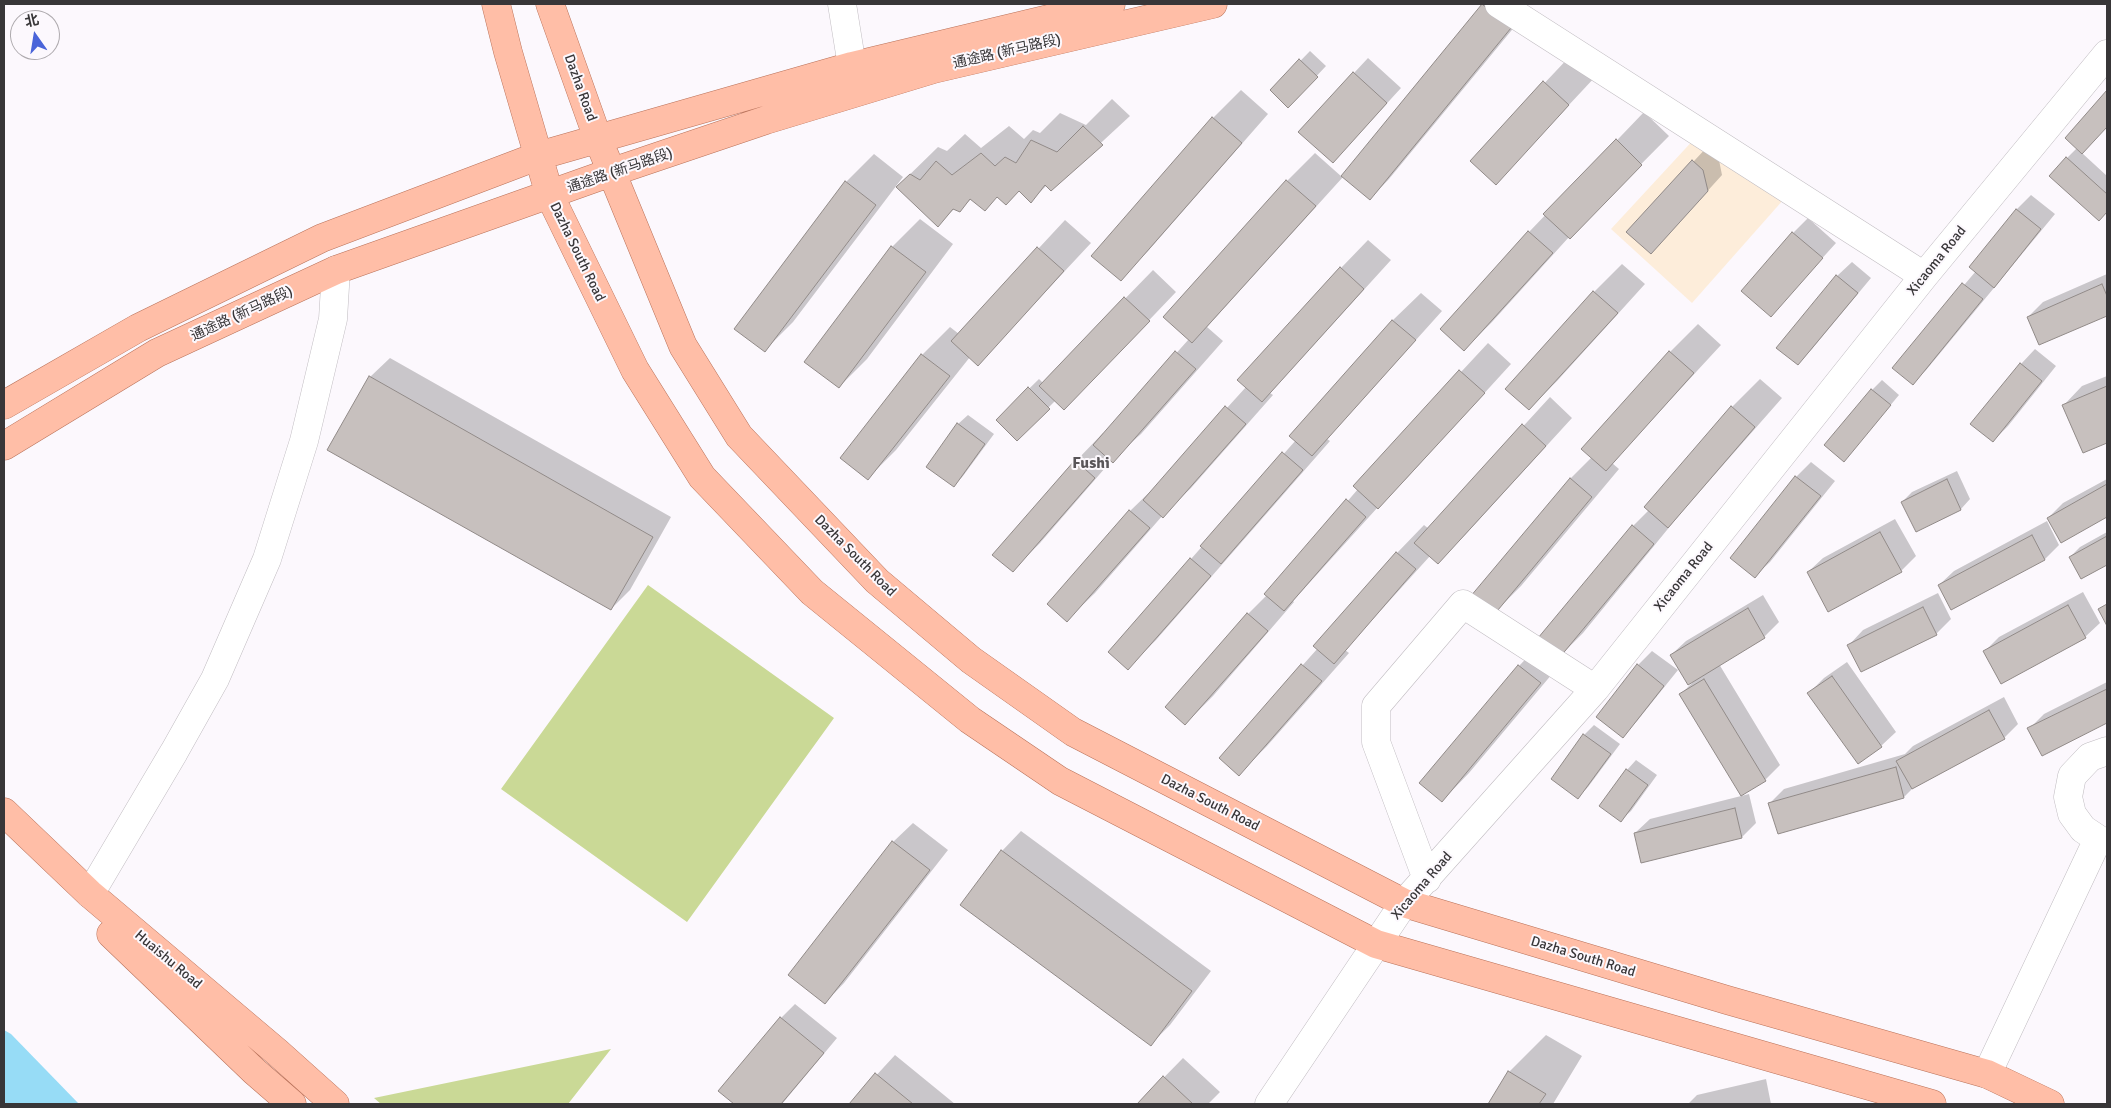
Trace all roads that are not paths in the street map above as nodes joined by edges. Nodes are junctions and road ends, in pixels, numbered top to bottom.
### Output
1 (496, 4) edge
2 (550, 4) edge
3 (842, 4) edge
4 (1111, 4) edge
5 (1213, 4) edge
6 (1499, 4) edge
7 (2107, 54) edge
8 (852, 66) junction
9 (598, 139) junction
10 (538, 156) junction
11 (612, 172) junction
12 (550, 196) junction
13 (336, 270) junction
14 (1924, 276) junction
15 (4, 405) edge
16 (4, 446) edge
17 (1595, 689) junction
18 (2107, 751) edge
19 (4, 812) edge
20 (4, 831) edge
21 (2103, 840) edge
22 (1427, 879) junction
23 (90, 894) junction
24 (1404, 903) junction
25 (1376, 944) junction
26 (1987, 1074) junction
27 (292, 1104) edge
28 (335, 1104) edge
29 (1269, 1104) edge
30 (1932, 1104) edge
31 (2050, 1104) edge

1 - 10 main road
2 - 9 main road, Dazha Road
3 - 8 street
4 - 8 main road, 通途路 (新马路段)
5 - 11 main road, 通途路 (新马路段)
6 - 14 street
7 - 14 street, Xicaoma Road
8 - 9 main road, 通途路 (新马路段)
9 - 10 main road, 通途路 (新马路段)
9 - 11 main road, Dazha Road
10 - 12 main road, Dazha South Road
10 - 15 main road, 通途路 (新马路段)
11 - 12 main road, 通途路 (新马路段)
11 - 24 main road, Dazha South Road
12 - 13 main road, 通途路 (新马路段)
12 - 25 main road, Dazha South Road
13 - 16 main road, 通途路 (新马路段)
13 - 23 street
14 - 17 street, Xicaoma Road
17 - 22 street, Xicaoma Road
17 - 22 street
18 - 21 street
19 - 23 main road, Huaishu Road
20 - 27 main road, Huaishu Road
21 - 26 street
22 - 24 street, Xicaoma Road
23 - 28 main road, Huaishu Road
24 - 25 street, Xicaoma Road
24 - 26 main road, Dazha South Road
25 - 29 street, Xicaoma Road
25 - 30 main road, Dazha South Road
26 - 31 main road, Dazha South Road

